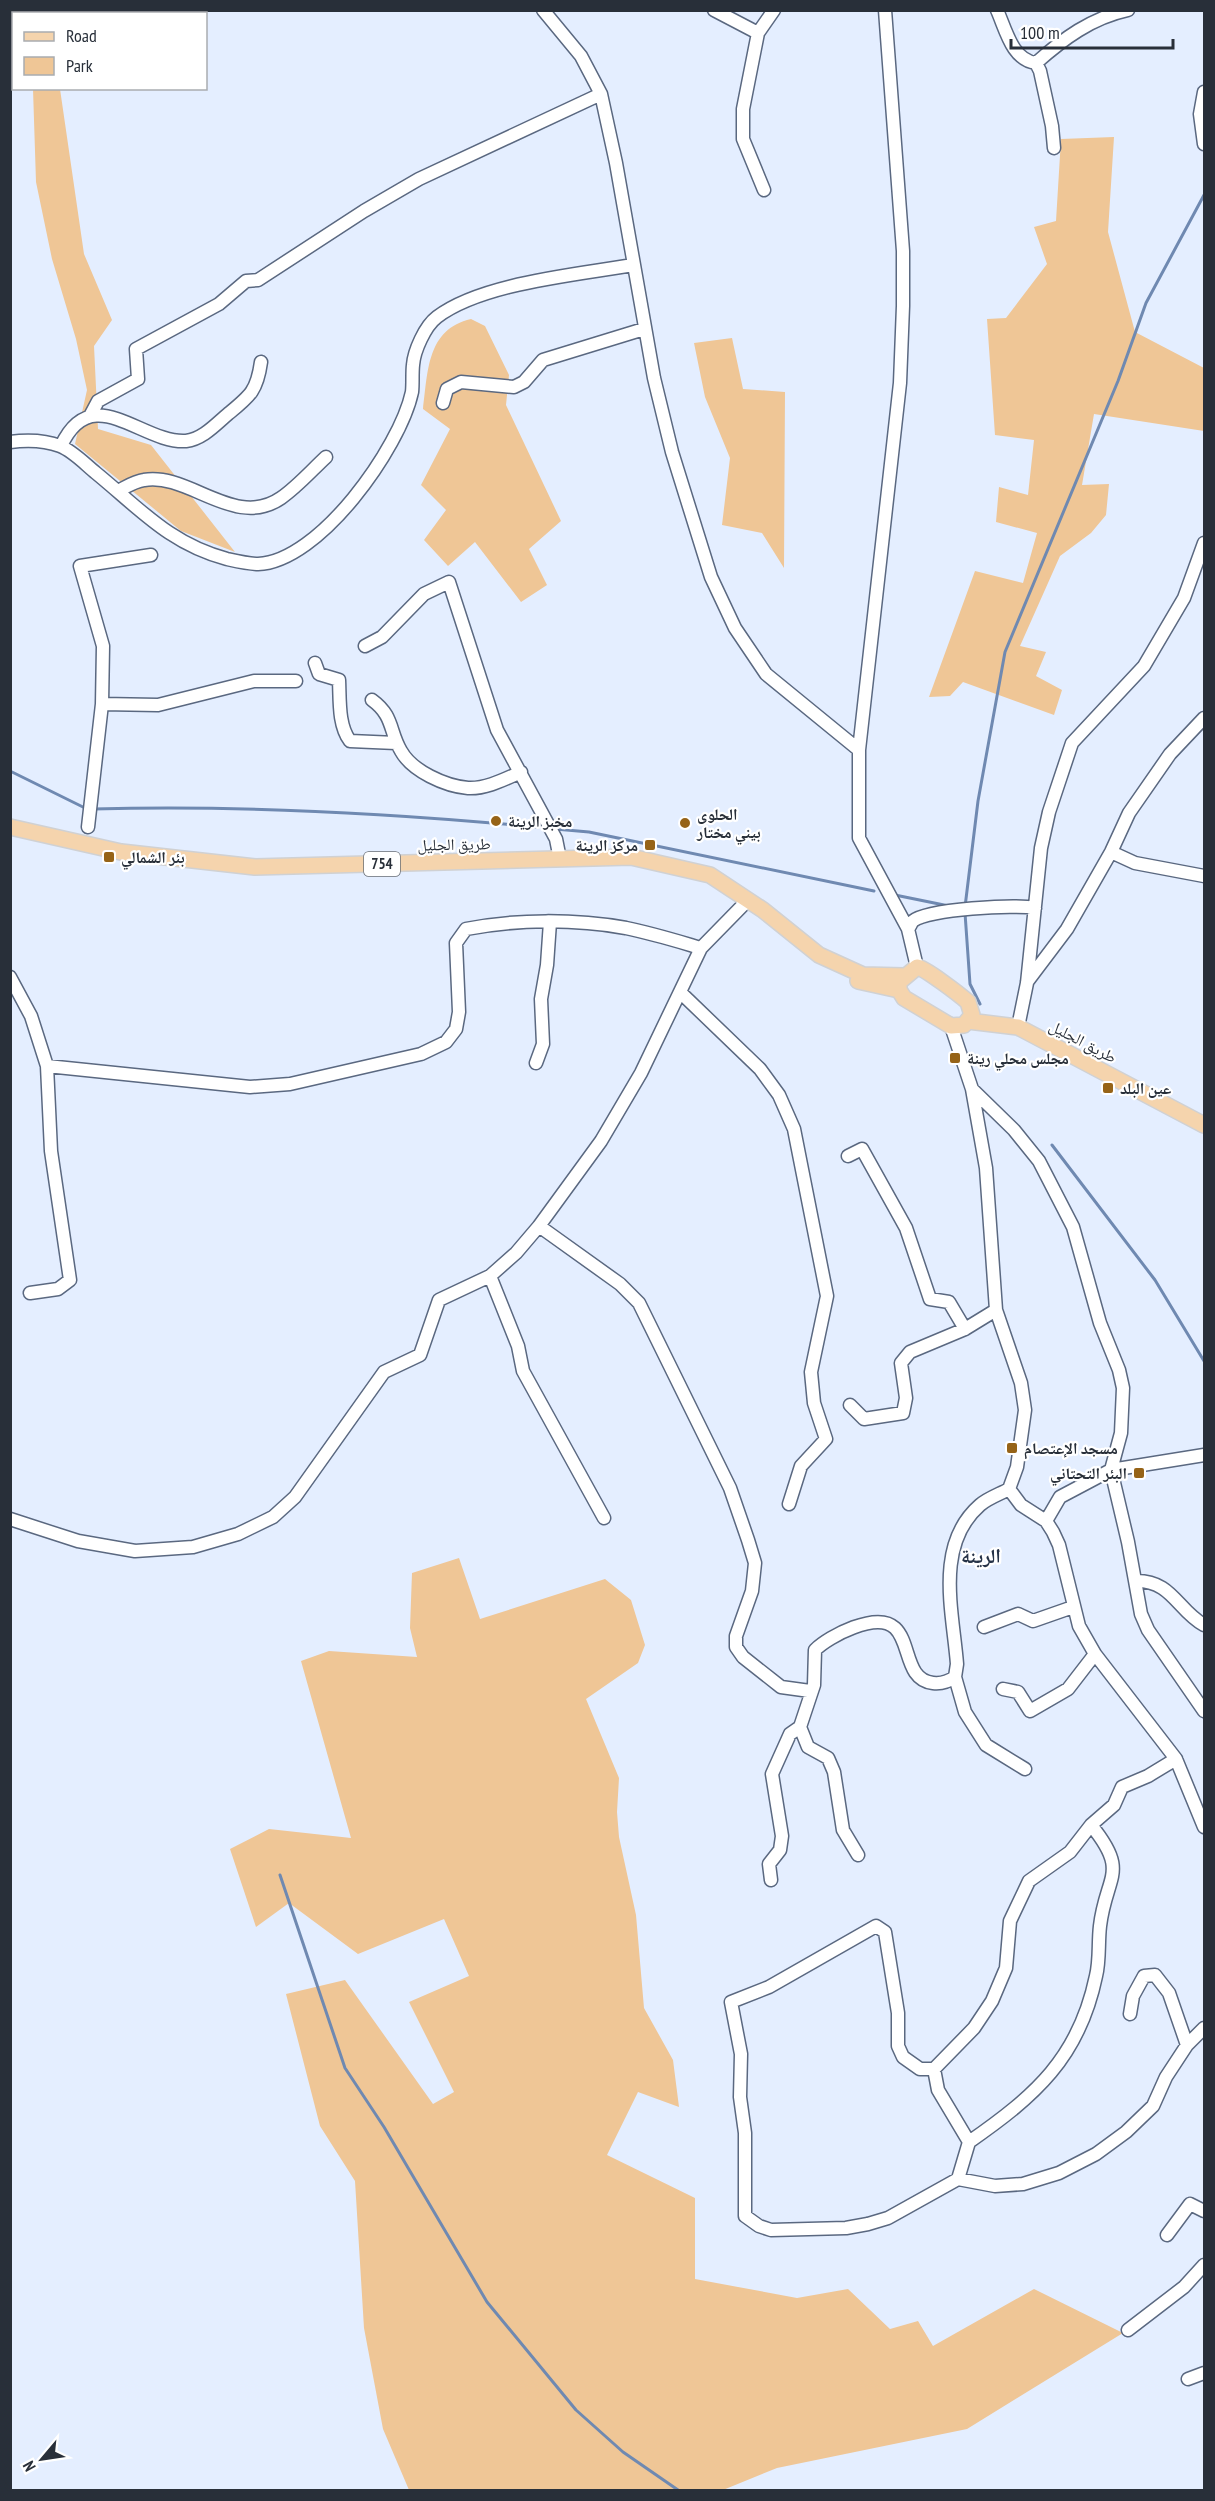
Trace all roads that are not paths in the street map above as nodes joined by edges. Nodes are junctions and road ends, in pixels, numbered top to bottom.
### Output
1 (543, 10) edge
2 (714, 10) edge
3 (774, 10) edge
4 (885, 10) edge
5 (997, 10) edge
6 (1128, 10) edge
7 (758, 33) junction
8 (1036, 63) junction
9 (1204, 92) edge
10 (601, 94) junction
11 (1204, 144) edge
12 (1054, 148) dead end
13 (764, 190) dead end
14 (633, 265) junction
15 (644, 329) junction
16 (261, 362) dead end
17 (443, 403) dead end
18 (90, 416) junction
19 (10, 442) edge
20 (61, 446) junction
21 (326, 457) dead end
22 (118, 491) junction
23 (1204, 543) edge
24 (151, 555) dead end
25 (365, 646) dead end
26 (315, 663) dead end
27 (296, 681) dead end
28 (372, 700) dead end
29 (102, 704) junction
30 (1204, 718) edge
31 (396, 743) junction
32 (859, 750) junction
33 (521, 772) junction
34 (10, 827) edge
35 (88, 827) dead end
36 (1111, 852) junction
37 (560, 859) junction
38 (1204, 876) edge
39 (748, 900) junction
40 (1035, 908) junction
41 (550, 922) junction
42 (908, 929) junction
43 (702, 948) junction
44 (917, 967) junction
45 (10, 977) edge
46 (1027, 982) junction
47 (902, 983) junction
48 (680, 992) junction
49 (970, 1005) junction
50 (968, 1021) junction
51 (1012, 1025) junction
52 (951, 1026) junction
53 (536, 1063) dead end
54 (47, 1066) junction
55 (972, 1089) junction
56 (1204, 1125) edge
57 (848, 1156) dead end
58 (539, 1226) junction
59 (490, 1276) junction
60 (30, 1293) dead end
61 (996, 1310) junction
62 (965, 1329) junction
63 (850, 1405) dead end
64 (1204, 1455) edge
65 (1111, 1470) junction
66 (1009, 1489) junction
67 (789, 1504) dead end
68 (604, 1518) dead end
69 (10, 1519) edge
70 (1046, 1521) junction
71 (1135, 1581) junction
72 (1072, 1606) junction
73 (1204, 1625) edge
74 (984, 1627) dead end
75 (1095, 1654) junction
76 (955, 1677) junction
77 (1003, 1689) dead end
78 (810, 1691) junction
79 (1204, 1711) edge
80 (800, 1727) junction
81 (1176, 1759) junction
82 (1024, 1769) dead end
83 (1201, 1804) edge
84 (1091, 1825) junction
85 (1204, 1827) edge
86 (858, 1855) dead end
87 (771, 1880) dead end
88 (1130, 2014) dead end
89 (1204, 2028) edge
90 (1187, 2045) junction
91 (934, 2068) junction
92 (969, 2142) junction
93 (958, 2179) junction
94 (1204, 2211) edge
95 (1167, 2235) dead end
96 (1204, 2265) edge
97 (1128, 2330) dead end
98 (1204, 2373) edge
99 (1188, 2379) dead end

1 - 10 street
2 - 7 street
3 - 7 street
4 - 32 street
5 - 8 street
6 - 8 street
7 - 13 street
8 - 12 street
9 - 11 street
10 - 14 street
10 - 18 street
14 - 15 street
14 - 22 street
15 - 17 street
15 - 32 street
16 - 18 street
18 - 20 street
19 - 20 street
20 - 22 street
21 - 22 street
23 - 40 street
24 - 29 street
25 - 33 street
26 - 31 street
27 - 29 street
28 - 31 street
29 - 35 street
30 - 36 street
31 - 33 street
32 - 42 street
33 - 37 street
34 - 37 main road, طريق الجليل / 754
36 - 38 street
36 - 46 street
37 - 39 main road, طريق الجليل / 754
39 - 43 street
39 - 47 main road, طريق الجليل / 754
40 - 42 street
40 - 46 street
41 - 43 street
41 - 53 street
41 - 54 street
42 - 44 street
43 - 48 street
44 - 47 main road
44 - 49 main road, طريق الجليل
45 - 54 street
46 - 51 street
47 - 52 main road
48 - 58 street
48 - 67 street
49 - 50 main road
49 - 51 main road, طريق الجليل
50 - 51 main road, طريق الجليل
50 - 52 main road
51 - 56 main road, طريق الجليل
52 - 55 street
54 - 60 street
55 - 61 street
55 - 65 street
57 - 62 street
58 - 59 street
58 - 78 street
59 - 68 street
59 - 69 street
61 - 62 street
61 - 66 street
62 - 63 street
64 - 65 street
65 - 70 street
65 - 71 street
66 - 70 street
66 - 76 street
70 - 72 street
71 - 73 street
71 - 79 street
72 - 74 street
72 - 75 street
75 - 77 street
75 - 81 street
76 - 78 street
76 - 82 street
78 - 80 street
80 - 86 street
80 - 87 street
81 - 83 street
81 - 84 street
83 - 85 street
84 - 91 street
84 - 92 street
88 - 90 street
89 - 90 street
90 - 93 street
91 - 92 street
91 - 93 street
92 - 93 street
94 - 95 street
96 - 97 street
98 - 99 street

